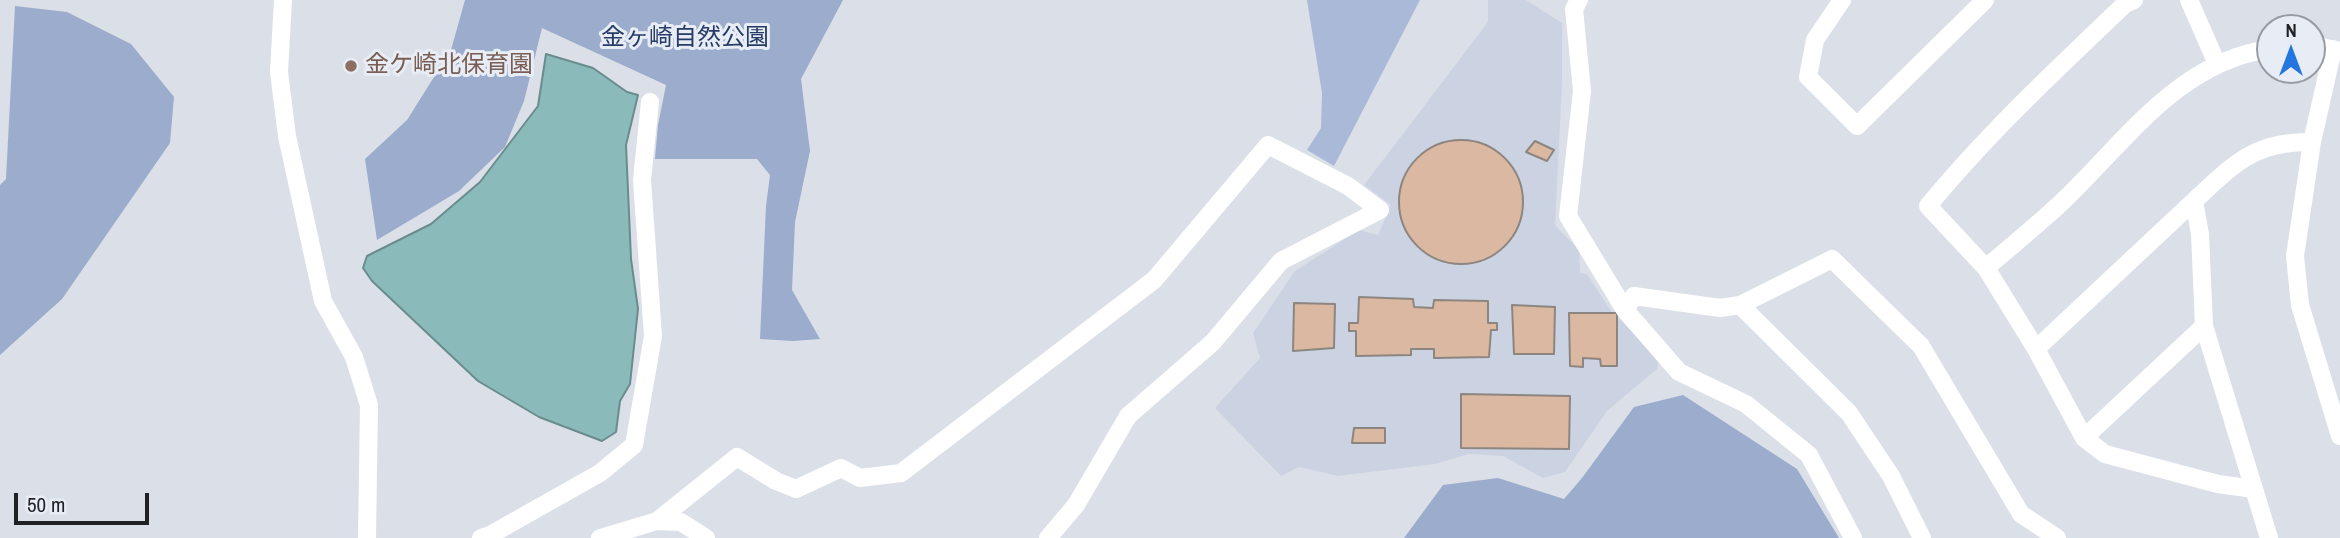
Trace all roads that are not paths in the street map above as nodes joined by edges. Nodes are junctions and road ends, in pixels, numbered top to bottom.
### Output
1 (284, 0) edge
2 (1579, 0) edge
3 (1842, 0) edge
4 (1985, 0) edge
5 (2134, 0) edge
6 (2189, 0) edge
7 (2337, 50) edge
8 (2256, 51) edge
9 (2217, 64) junction
10 (650, 102) dead end
11 (2312, 142) junction
12 (2194, 201) junction
13 (1986, 268) junction
14 (1740, 305) junction
15 (1625, 310) junction
16 (2204, 326) junction
17 (2036, 349) junction
18 (2340, 436) edge
19 (2084, 438) junction
20 (2253, 489) junction
21 (657, 521) junction
22 (368, 538) edge
23 (481, 538) edge
24 (600, 538) edge
25 (706, 538) edge
26 (1048, 538) edge
27 (1853, 538) edge
28 (1922, 538) edge
29 (2057, 538) edge
30 (2269, 538) edge

1 - 22 street
2 - 15 street
3 - 4 street
5 - 13 street
6 - 9 street
7 - 11 street
8 - 9 street
9 - 13 street
10 - 23 street
11 - 12 street
11 - 18 street
12 - 16 street
12 - 17 street
13 - 17 street
14 - 15 street
14 - 28 street
14 - 29 street
15 - 27 street
16 - 19 street
16 - 20 street
17 - 19 street
19 - 20 street
20 - 30 street
21 - 24 street
21 - 25 street
21 - 26 street

